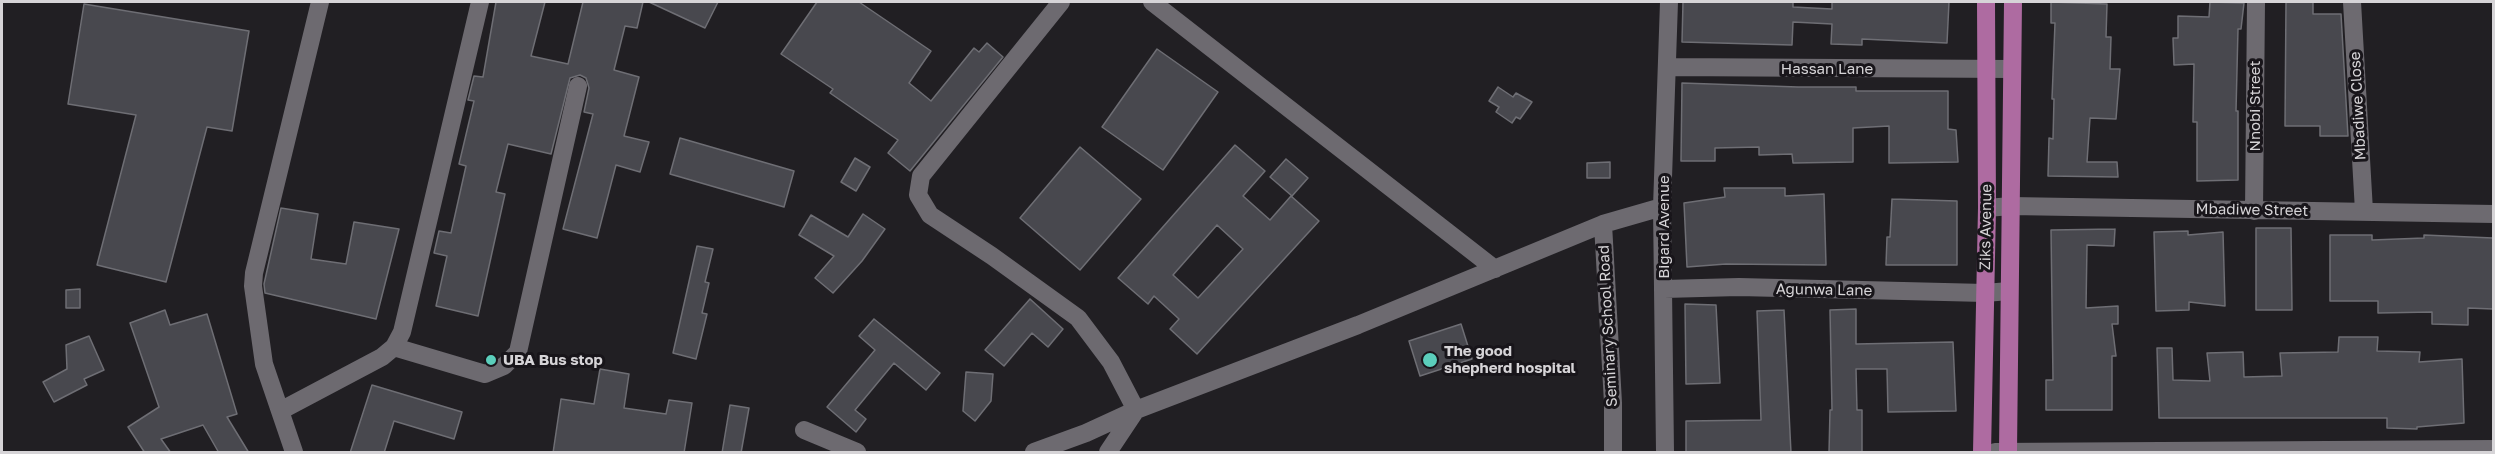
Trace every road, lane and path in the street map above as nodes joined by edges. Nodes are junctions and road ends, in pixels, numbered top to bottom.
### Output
1 (320, 2) edge
2 (480, 2) edge
3 (1061, 2) edge
4 (1152, 2) edge
5 (1669, 2) edge
6 (1986, 2) edge
7 (2013, 2) edge
8 (2256, 2) edge
9 (2352, 2) edge
10 (1668, 67) junction
11 (2011, 69) junction
12 (1985, 70) junction
13 (578, 86) dead end
14 (2011, 206) junction
15 (1662, 207) junction
16 (1986, 208) junction
17 (2254, 211) junction
18 (2364, 211) junction
19 (2493, 214) edge
20 (1603, 224) junction
21 (1495, 269) junction
22 (1664, 289) junction
23 (2009, 291) junction
24 (1985, 293) junction
25 (394, 347) junction
26 (1136, 410) junction
27 (280, 411) junction
28 (804, 430) dead end
29 (2483, 450) edge
30 (2004, 452) edge
31 (2256, 452) edge
32 (294, 453) edge
33 (857, 453) edge
34 (1034, 453) edge
35 (1108, 453) edge
36 (1613, 453) edge
37 (1665, 453) edge
38 (1982, 453) edge

1 - 27 street
2 - 25 street
3 - 26 street
4 - 21 street
5 - 10 street, Bigard Avenue
6 - 12 main road, Ziks Avenue
7 - 11 main road, Ziks Avenue
8 - 17 street, Nnobi Street
9 - 18 street, Mbadiwe Close
10 - 12 street, Hassan Lane
10 - 15 street, Bigard Avenue
11 - 12 street, Hassan Lane
11 - 14 main road, Ziks Avenue
12 - 16 main road, Ziks Avenue
13 - 25 street
14 - 16 street, Mbadiwe Street
14 - 17 street, Mbadiwe Street
14 - 23 main road, Ziks Avenue
15 - 20 street, Seminary School Road
15 - 22 street, Bigard Avenue
16 - 24 main road, Ziks Avenue
17 - 18 street, Mbadiwe Street
18 - 19 street, Mbadiwe Street
20 - 21 street
20 - 36 street, Seminary School Road
21 - 26 street
22 - 24 street, Agunwa Lane
22 - 37 street, Bigard Avenue
23 - 24 street, Agunwa Lane
23 - 30 main road, Ziks Avenue
24 - 38 main road, Ziks Avenue
25 - 27 street
26 - 34 street
26 - 35 street
27 - 32 street
28 - 33 street
29 - 31 street
30 - 31 street

